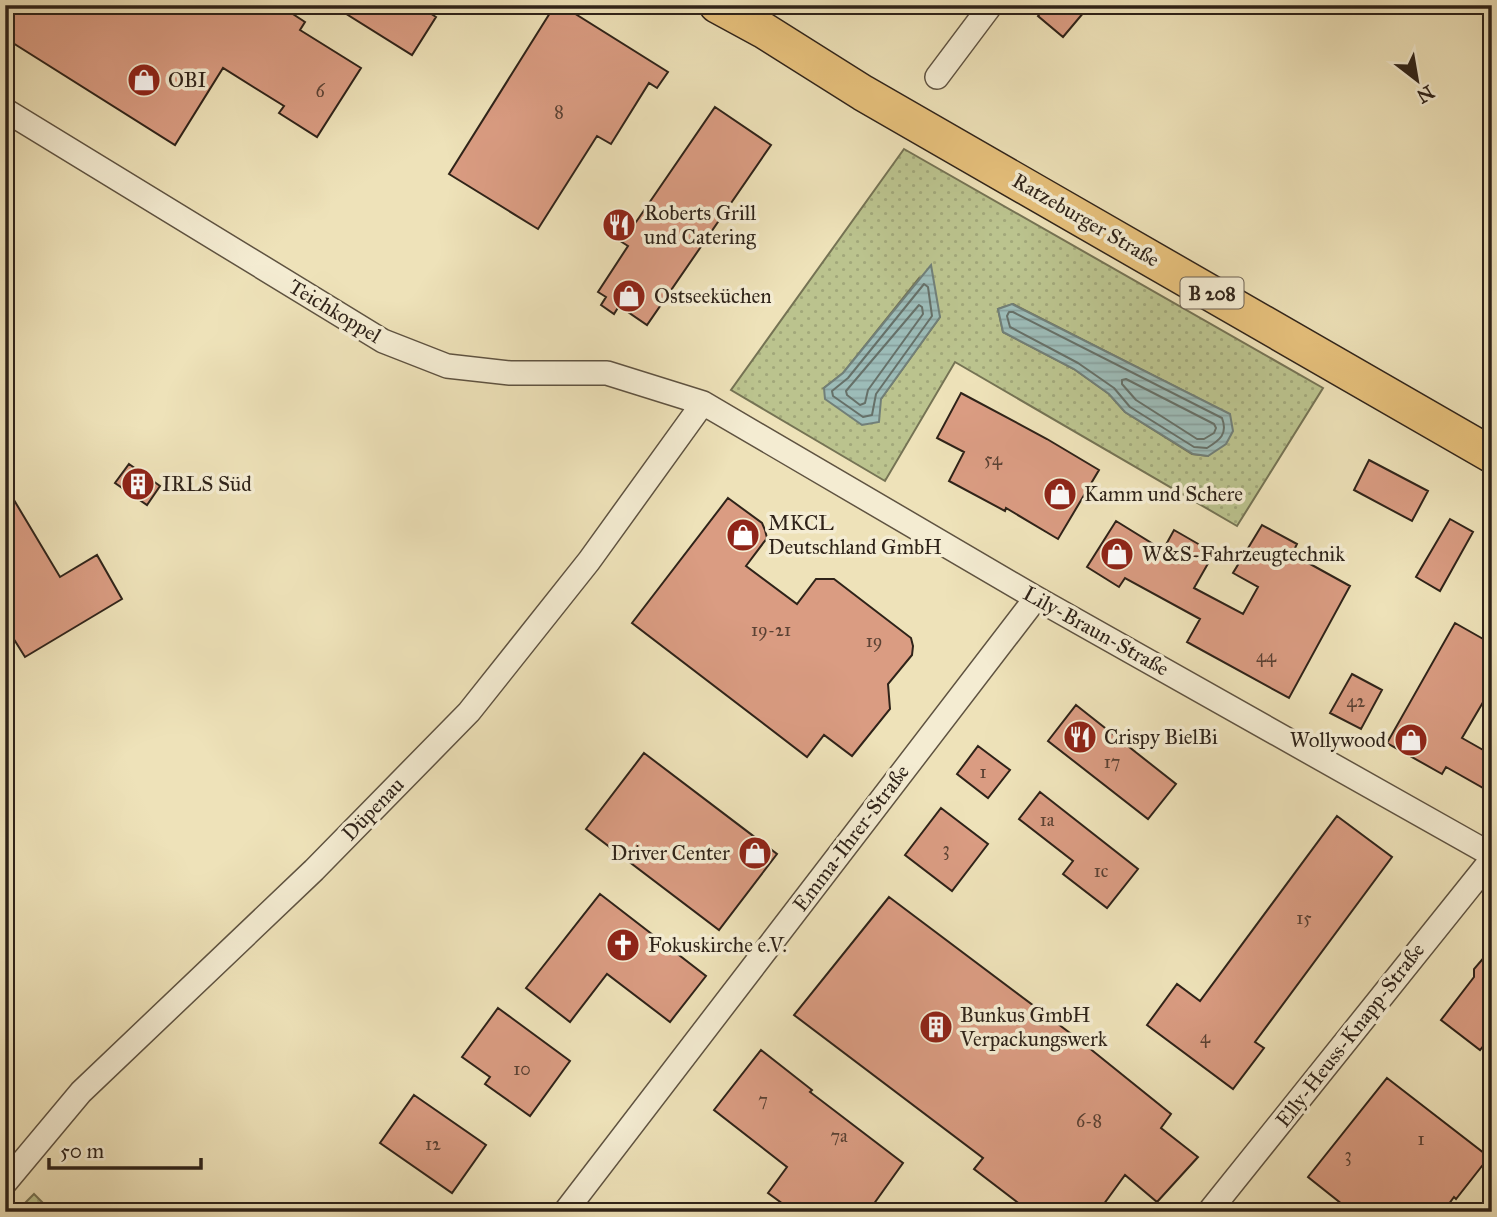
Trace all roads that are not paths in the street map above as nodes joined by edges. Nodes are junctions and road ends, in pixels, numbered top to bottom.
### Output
1 (717, 5) edge
2 (991, 5) edge
3 (937, 78) dead end
4 (5, 110) edge
5 (704, 403) junction
6 (1492, 455) edge
7 (1036, 598) junction
8 (1492, 857) edge
9 (5, 1183) edge
10 (565, 1212) edge
11 (1209, 1212) edge

1 - 6 main road, Ratzeburger Straße / B 208
2 - 3 street
4 - 5 street, Teichkoppel
5 - 7 street, Lily-Braun-Straße
5 - 9 street, Düpenau
7 - 8 street, Lily-Braun-Straße
7 - 10 street, Emma-Ihrer-Straße
8 - 11 street, Elly-Heuss-Knapp-Straße

